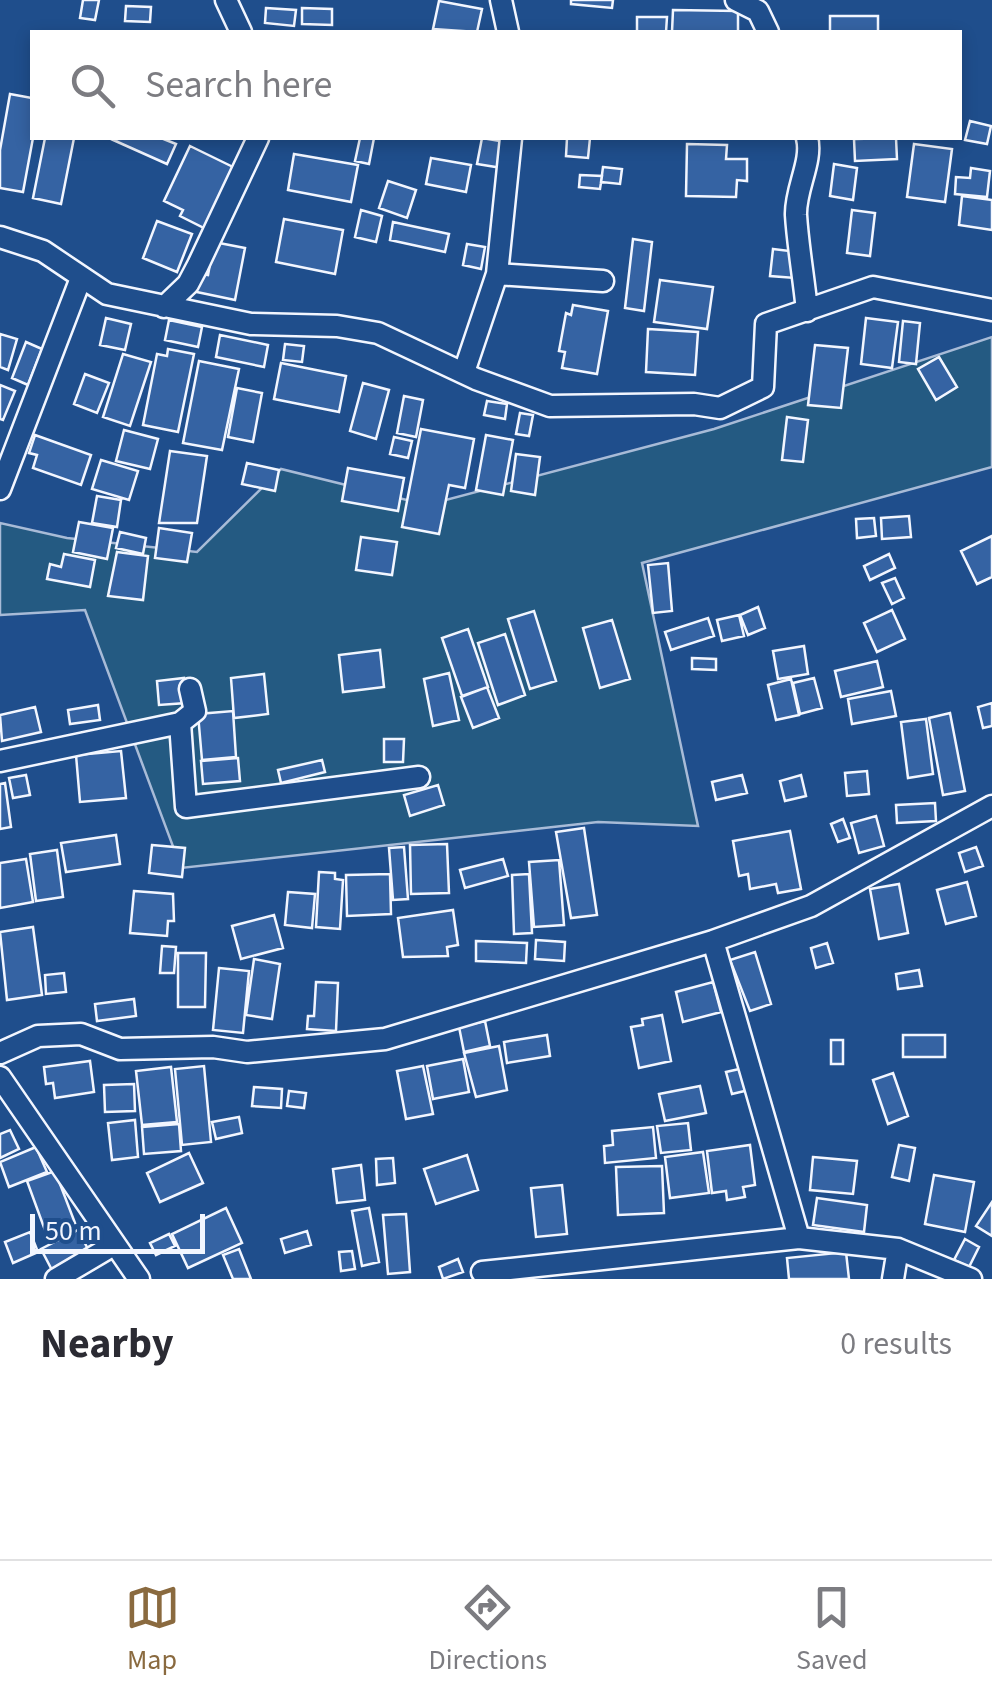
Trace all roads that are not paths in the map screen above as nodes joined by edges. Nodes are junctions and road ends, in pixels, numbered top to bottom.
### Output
1 (226, 0) edge
2 (501, 0) edge
3 (746, 1) edge
4 (240, 30) edge
5 (508, 30) edge
6 (767, 30) edge
7 (257, 140) edge
8 (511, 140) edge
9 (808, 140) edge
10 (0, 238) edge
11 (497, 274) junction
12 (81, 278) junction
13 (603, 281) dead end
14 (164, 307) junction
15 (806, 310) junction
16 (992, 310) edge
17 (464, 372) junction
18 (0, 488) edge
19 (190, 689) dead end
20 (180, 724) junction
21 (0, 761) edge
22 (419, 777) dead end
23 (992, 806) edge
24 (713, 941) junction
25 (0, 1053) edge
26 (0, 1077) edge
27 (799, 1238) junction
28 (112, 1246) junction
29 (898, 1249) junction
30 (482, 1272) dead end
31 (56, 1279) edge
32 (138, 1279) edge
33 (893, 1279) edge
34 (971, 1279) edge

1 - 4 street
2 - 5 street
3 - 6 street
7 - 14 street
8 - 11 street
9 - 15 street
10 - 12 street
11 - 13 street
11 - 17 street
12 - 14 street
12 - 18 street
14 - 17 street
15 - 16 street
15 - 17 street
19 - 20 street
20 - 21 street
20 - 22 street
23 - 24 street
24 - 25 street
24 - 27 street
26 - 28 street
27 - 29 street
27 - 30 street
28 - 31 street
28 - 32 street
29 - 33 street
29 - 34 street

